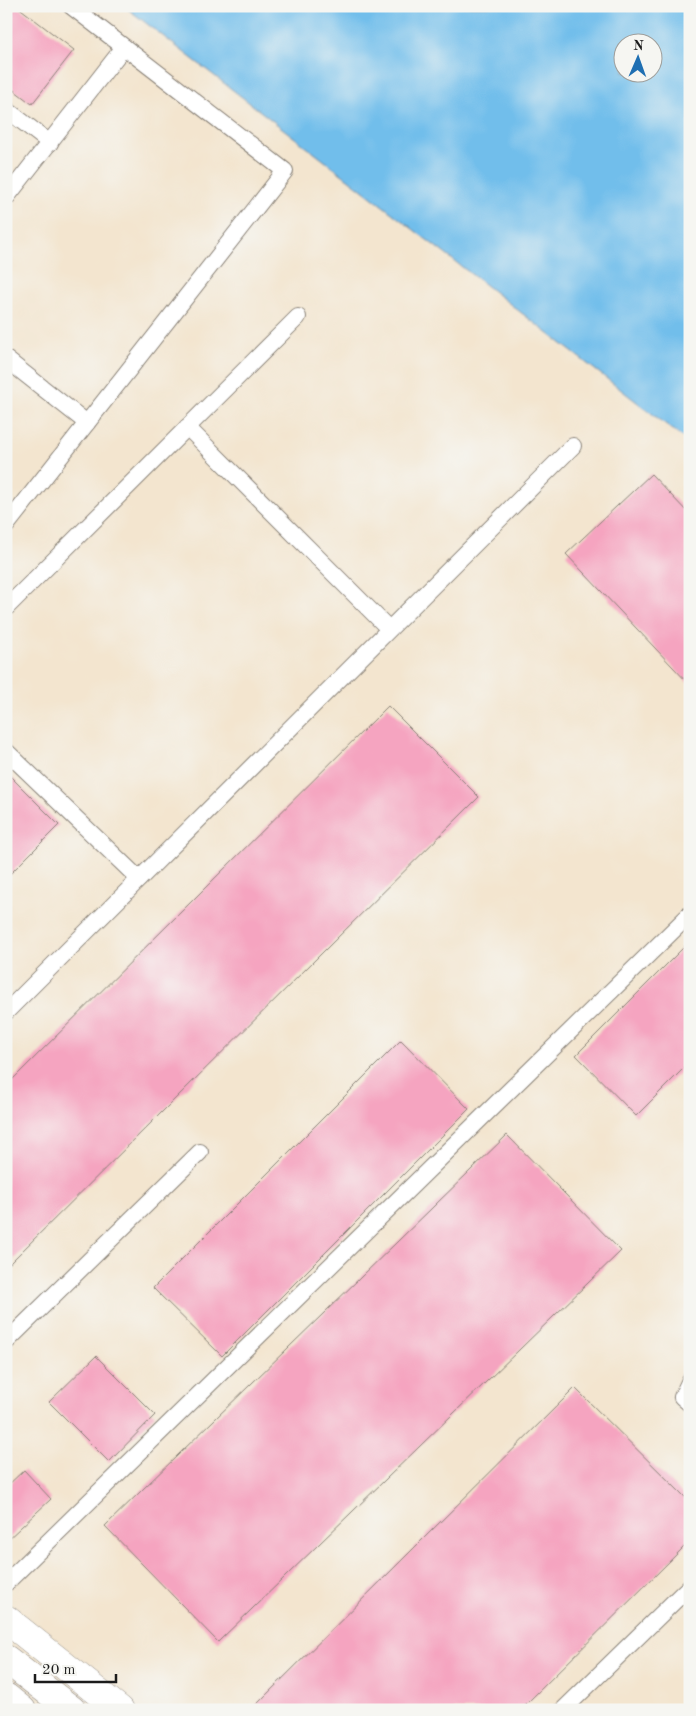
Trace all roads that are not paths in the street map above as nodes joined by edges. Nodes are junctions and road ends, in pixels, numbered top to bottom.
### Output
1 (71, 6) edge
2 (124, 47) junction
3 (6, 109) edge
4 (50, 143) junction
5 (6, 198) edge
6 (298, 317) dead end
7 (6, 359) edge
8 (87, 423) junction
9 (187, 427) junction
10 (573, 446) dead end
11 (6, 526) edge
12 (6, 608) edge
13 (383, 623) dead end
14 (6, 751) edge
15 (139, 879) junction
16 (690, 914) edge
17 (6, 1012) edge
18 (200, 1152) dead end
19 (6, 1342) edge
20 (690, 1380) edge
21 (690, 1404) edge
22 (6, 1583) edge
23 (690, 1586) edge
24 (6, 1619) edge
25 (6, 1659) edge
26 (6, 1697) edge
27 (22, 1710) edge
28 (72, 1710) edge
29 (120, 1710) edge
30 (563, 1710) edge

1 - 2 lane
2 - 4 lane
2 - 8 lane
3 - 4 lane
4 - 5 lane
6 - 9 lane
7 - 8 lane
8 - 11 lane
9 - 12 lane
9 - 13 lane
10 - 15 lane
14 - 15 lane
15 - 17 lane
16 - 22 lane
18 - 19 lane
20 - 21 lane
23 - 30 lane
24 - 29 highway
25 - 28 highway
26 - 27 highway

